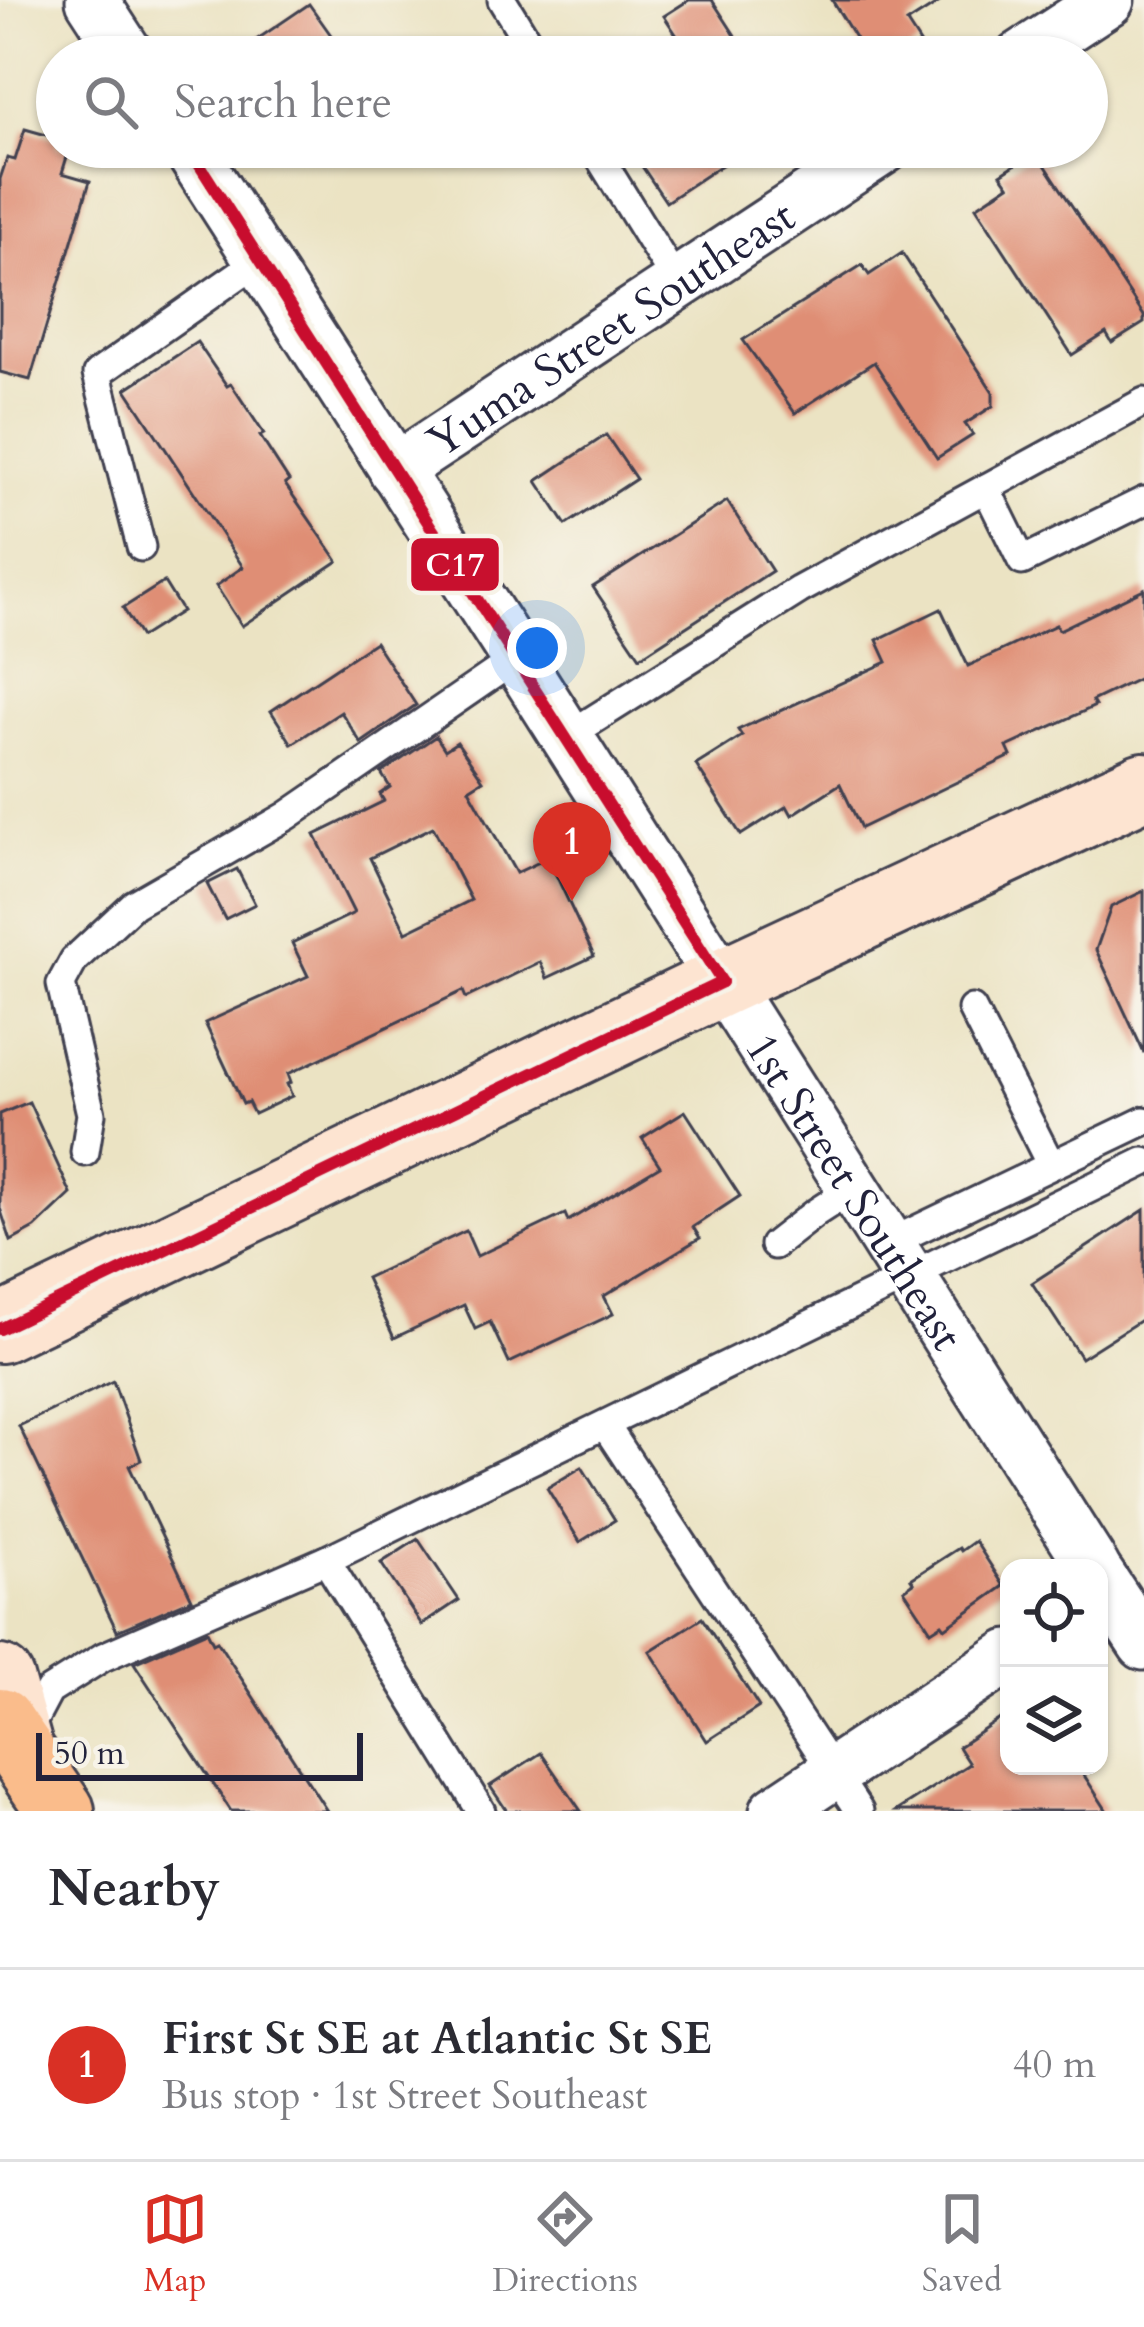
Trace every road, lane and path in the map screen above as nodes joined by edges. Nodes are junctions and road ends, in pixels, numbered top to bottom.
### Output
1 (92, 0) edge
2 (502, 0) edge
3 (1108, 0) edge
4 (115, 36) edge
5 (524, 36) edge
6 (1053, 36) edge
7 (202, 168) edge
8 (606, 168) edge
9 (852, 168) edge
10 (261, 259) junction
11 (677, 284) junction
12 (1144, 402) edge
13 (395, 470) junction
14 (986, 488) junction
15 (1144, 501) edge
16 (141, 548) dead end
17 (517, 658) junction
18 (566, 737) junction
19 (1144, 786) edge
20 (722, 982) junction
21 (971, 1010) dead end
22 (1144, 1121) edge
23 (85, 1152) dead end
24 (1144, 1162) edge
25 (1051, 1166) junction
26 (852, 1190) junction
27 (774, 1245) dead end
28 (898, 1261) junction
29 (0, 1329) edge
30 (604, 1425) junction
31 (1084, 1559) edge
32 (326, 1560) junction
33 (1108, 1595) edge
34 (1144, 1644) edge
35 (1000, 1664) edge
36 (0, 1679) edge
37 (10, 1734) edge
38 (846, 1792) edge
39 (61, 1811) edge
40 (481, 1811) edge
41 (776, 1811) edge

1 - 4 street
2 - 5 lane
3 - 6 street
7 - 10 street, 1st Street Southeast
8 - 11 lane
9 - 11 street, Yuma Street Southeast
10 - 13 street, 1st Street Southeast
10 - 16 lane
11 - 13 street, Yuma Street Southeast
12 - 14 lane
13 - 17 street, 1st Street Southeast
14 - 15 lane
14 - 18 lane
17 - 18 street, 1st Street Southeast
17 - 23 lane
18 - 20 street, 1st Street Southeast
19 - 20 street
20 - 26 street, 1st Street Southeast
20 - 29 street
21 - 25 lane
22 - 25 lane
24 - 28 lane
25 - 28 lane
26 - 27 lane
26 - 28 street, 1st Street Southeast
28 - 30 lane
28 - 31 street, 1st Street Southeast
30 - 32 lane
30 - 38 lane
32 - 37 lane
32 - 40 lane
33 - 34 street, 1st Street Southeast
35 - 38 street
36 - 37 street
37 - 39 main road
38 - 41 street

